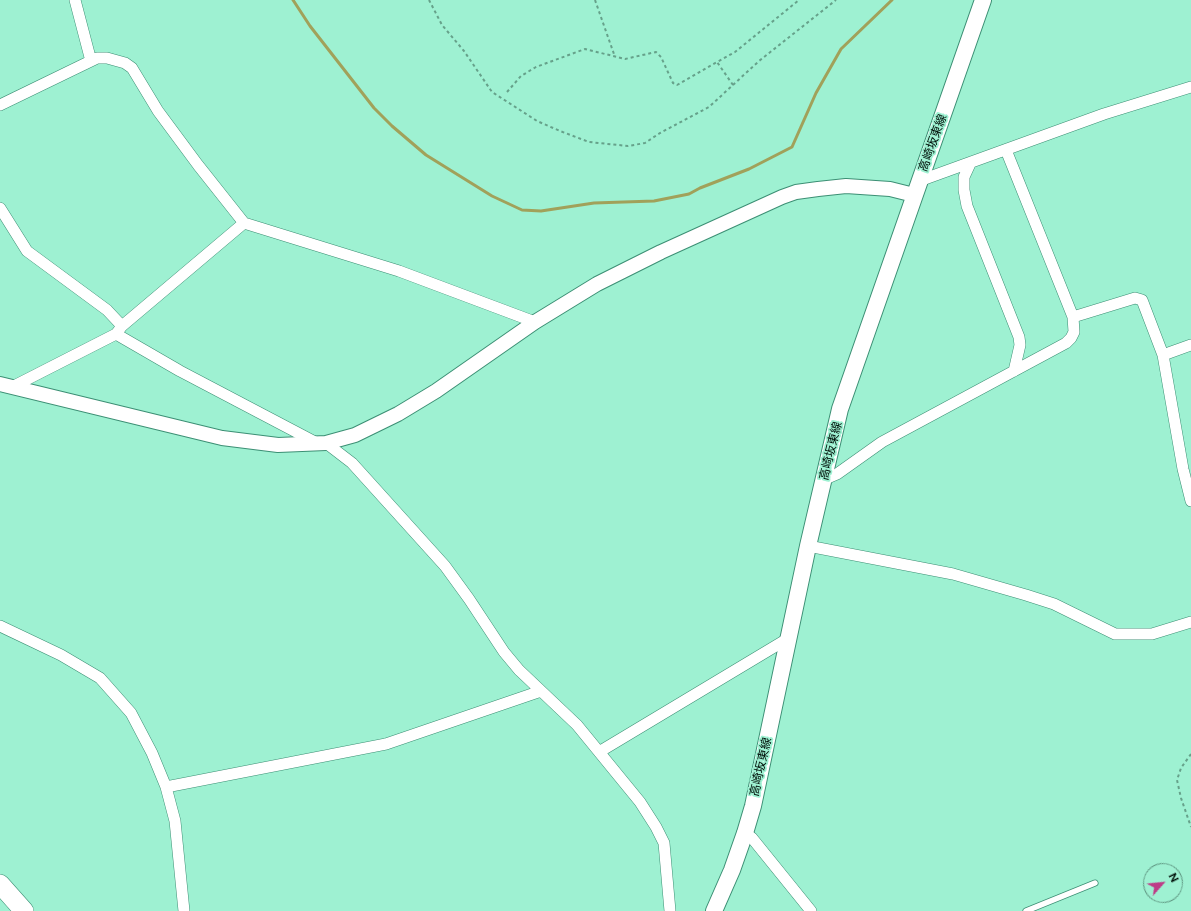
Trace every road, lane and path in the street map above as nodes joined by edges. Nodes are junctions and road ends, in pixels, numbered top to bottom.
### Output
1 (75, 0) edge
2 (429, 0) edge
3 (595, 0) edge
4 (799, 0) edge
5 (836, 0) edge
6 (983, 0) edge
7 (615, 58) junction
8 (91, 61) junction
9 (717, 62) junction
10 (733, 85) junction
11 (1191, 87) edge
12 (507, 92) dead end
13 (0, 104) edge
14 (1006, 150) junction
15 (970, 164) junction
16 (917, 188) junction
17 (0, 208) edge
18 (244, 223) junction
19 (1073, 317) junction
20 (535, 322) junction
21 (119, 330) junction
22 (1191, 345) edge
23 (1163, 355) junction
24 (1014, 371) junction
25 (6, 385) edge
26 (321, 443) junction
27 (823, 480) junction
28 (1191, 501) edge
29 (808, 546) junction
30 (1191, 622) edge
31 (0, 626) edge
32 (789, 638) junction
33 (541, 691) junction
34 (599, 752) junction
35 (1191, 754) edge
36 (166, 788) junction
37 (1191, 827) edge
38 (745, 833) junction
39 (1095, 883) dead end
40 (0, 884) edge
41 (24, 911) edge
42 (184, 911) edge
43 (670, 911) edge
44 (714, 911) edge
45 (811, 911) edge
46 (1026, 911) edge

1 - 8 street
2 - 10 path
3 - 7 path
4 - 9 path
5 - 10 path
6 - 16 main road, 高崎坂東線
7 - 9 path
7 - 12 path
8 - 13 street
8 - 18 street
9 - 10 path
11 - 14 street
14 - 15 street
14 - 19 street
15 - 16 street
15 - 24 street
16 - 20 street
16 - 27 main road, 高崎坂東線
17 - 21 street
18 - 20 street
18 - 21 street
19 - 23 street
19 - 24 street
20 - 26 street
21 - 25 street
21 - 26 street
22 - 23 street
23 - 28 street
24 - 27 street
25 - 26 street
26 - 33 street
27 - 29 main road, 高崎坂東線
29 - 30 street
29 - 32 main road, 高崎坂東線
31 - 36 street
32 - 34 street
32 - 38 main road, 高崎坂東線
33 - 34 street
33 - 36 street
34 - 43 street
35 - 37 path
36 - 42 street
38 - 44 main road, 高崎坂東線
38 - 45 street
39 - 46 lane
40 - 41 highway

